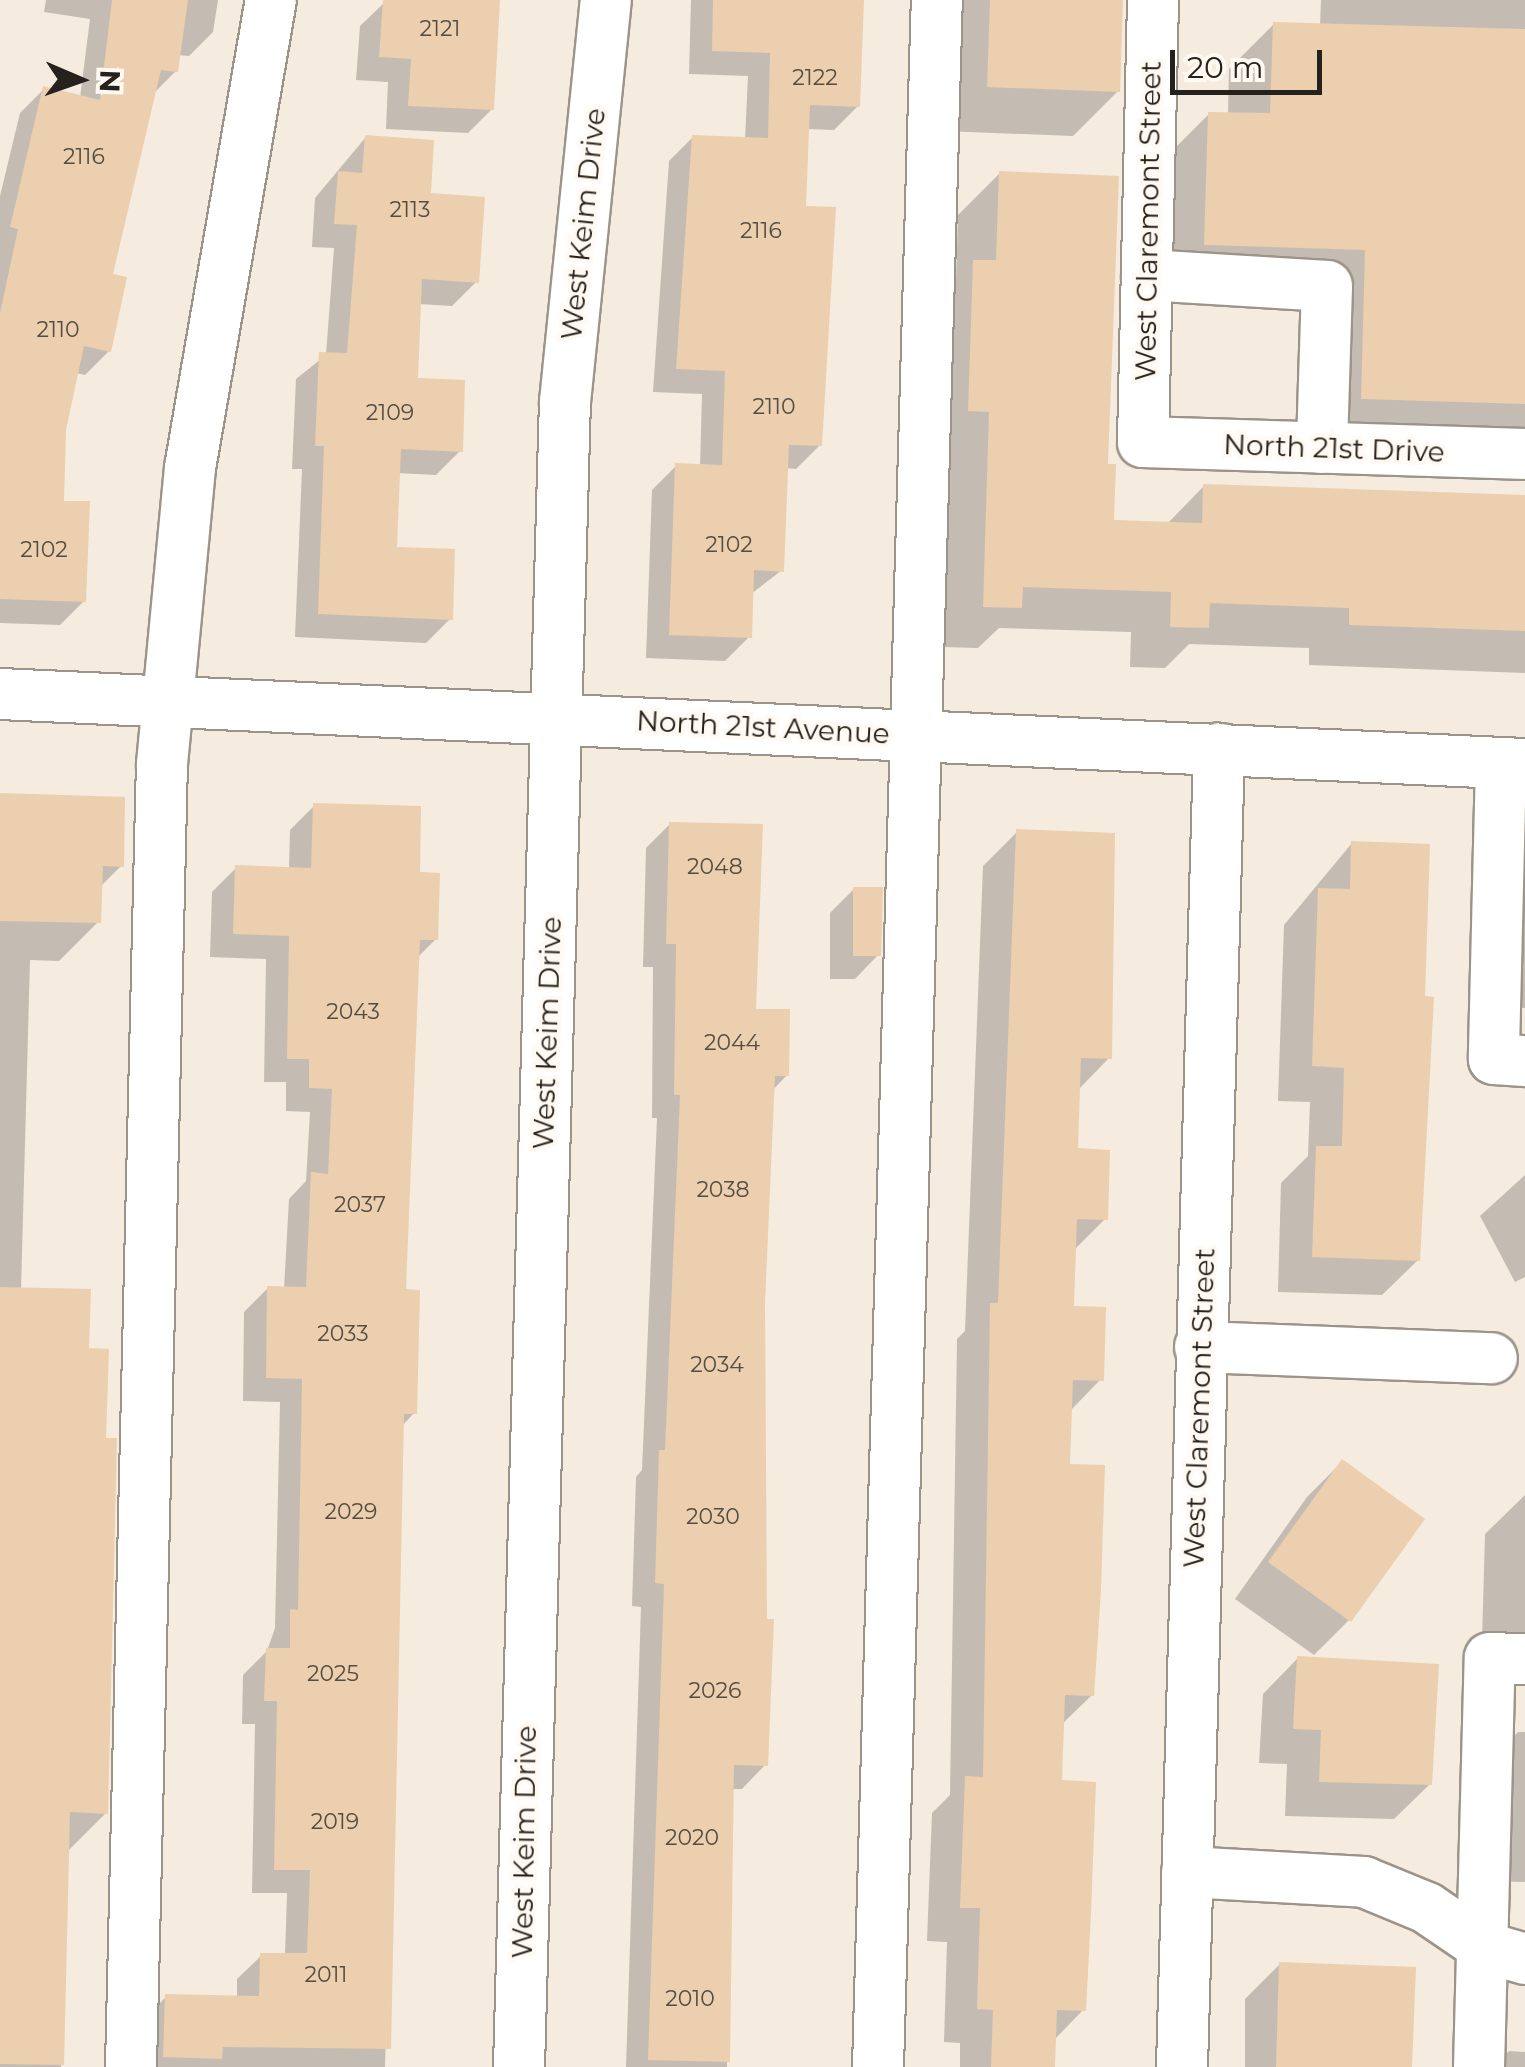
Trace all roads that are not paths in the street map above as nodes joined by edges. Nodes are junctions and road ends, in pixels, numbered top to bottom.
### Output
1 (271, 0) edge
2 (606, 0) edge
3 (937, 0) edge
4 (1153, 0) edge
5 (1147, 275) junction
6 (1143, 442) joint
7 (1322, 448) junction
8 (1525, 454) edge
9 (0, 694) edge
10 (171, 699) junction
11 (556, 717) junction
12 (914, 734) junction
13 (1219, 749) junction
14 (1513, 763) edge
15 (1525, 1061) edge
16 (1200, 1347) junction
17 (1492, 1358) dead end
18 (1525, 1659) edge
19 (1187, 1872) junction
20 (1505, 1953) edge
21 (131, 2067) edge
22 (518, 2067) edge
23 (878, 2067) edge
24 (1182, 2067) edge
25 (1480, 2067) edge

1 - 10 street
2 - 11 street, West Keim Drive
3 - 12 street
4 - 5 street, West Claremont Street
5 - 6 street, West Claremont Street
5 - 7 street
6 - 7 street, North 21st Drive
7 - 8 street, North 21st Drive
9 - 10 street, North 21st Avenue
10 - 11 street, North 21st Avenue
10 - 21 street
11 - 12 street, North 21st Avenue
11 - 22 street, West Keim Drive
12 - 13 street, North 21st Avenue
12 - 23 street
13 - 14 street, North 21st Avenue
13 - 16 street, West Claremont Street
14 - 15 street
16 - 17 street
16 - 19 street, West Claremont Street
18 - 20 street
19 - 20 street
19 - 24 street, West Claremont Street
20 - 25 street

